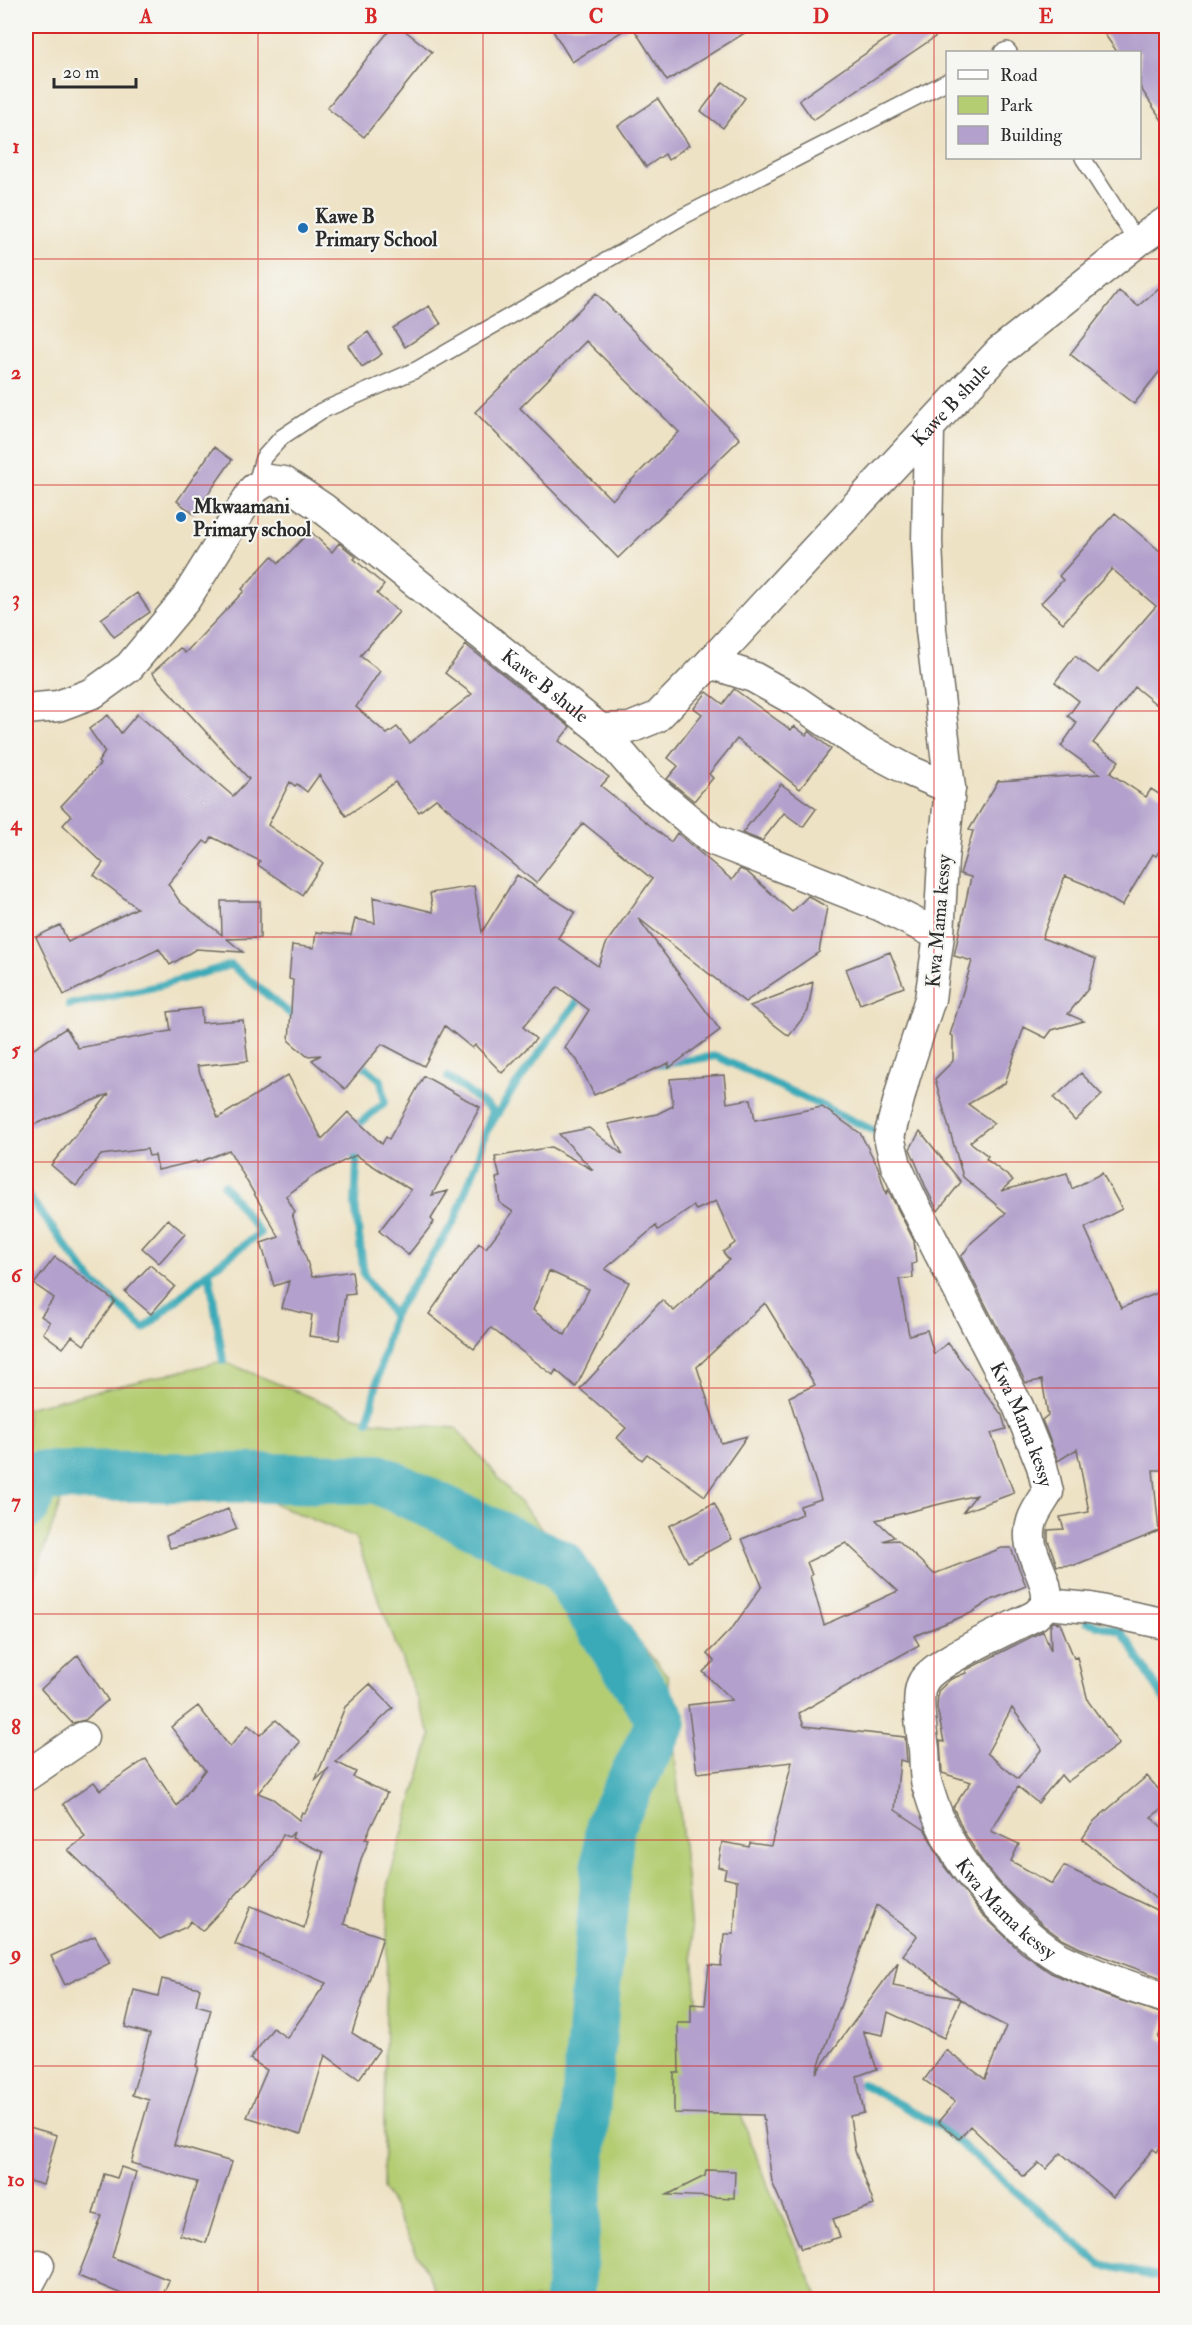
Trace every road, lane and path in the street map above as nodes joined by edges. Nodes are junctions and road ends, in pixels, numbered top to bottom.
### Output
1 (946, 82) edge
2 (1084, 159) edge
3 (1167, 222) edge
4 (1137, 242) junction
5 (929, 428) junction
6 (254, 489) junction
7 (710, 663) junction
8 (26, 709) edge
9 (600, 729) junction
10 (950, 788) junction
11 (939, 935) junction
12 (1047, 1604) junction
13 (1167, 1624) edge
14 (83, 1737) dead end
15 (26, 1776) edge
16 (1167, 1998) edge

1 - 6 lane
2 - 4 lane
3 - 4 street, Kawe B shule
4 - 5 street, Kawe B shule
5 - 7 street, Kawe B shule
5 - 10 street, Kwa Mama kessy
6 - 8 street
6 - 9 street, Kawe B shule
7 - 9 street, Kawe B shule
7 - 10 street
9 - 11 street
10 - 11 street, Kwa Mama kessy
11 - 12 street, Kwa Mama kessy
12 - 13 street
12 - 16 street, Kwa Mama kessy
14 - 15 street

